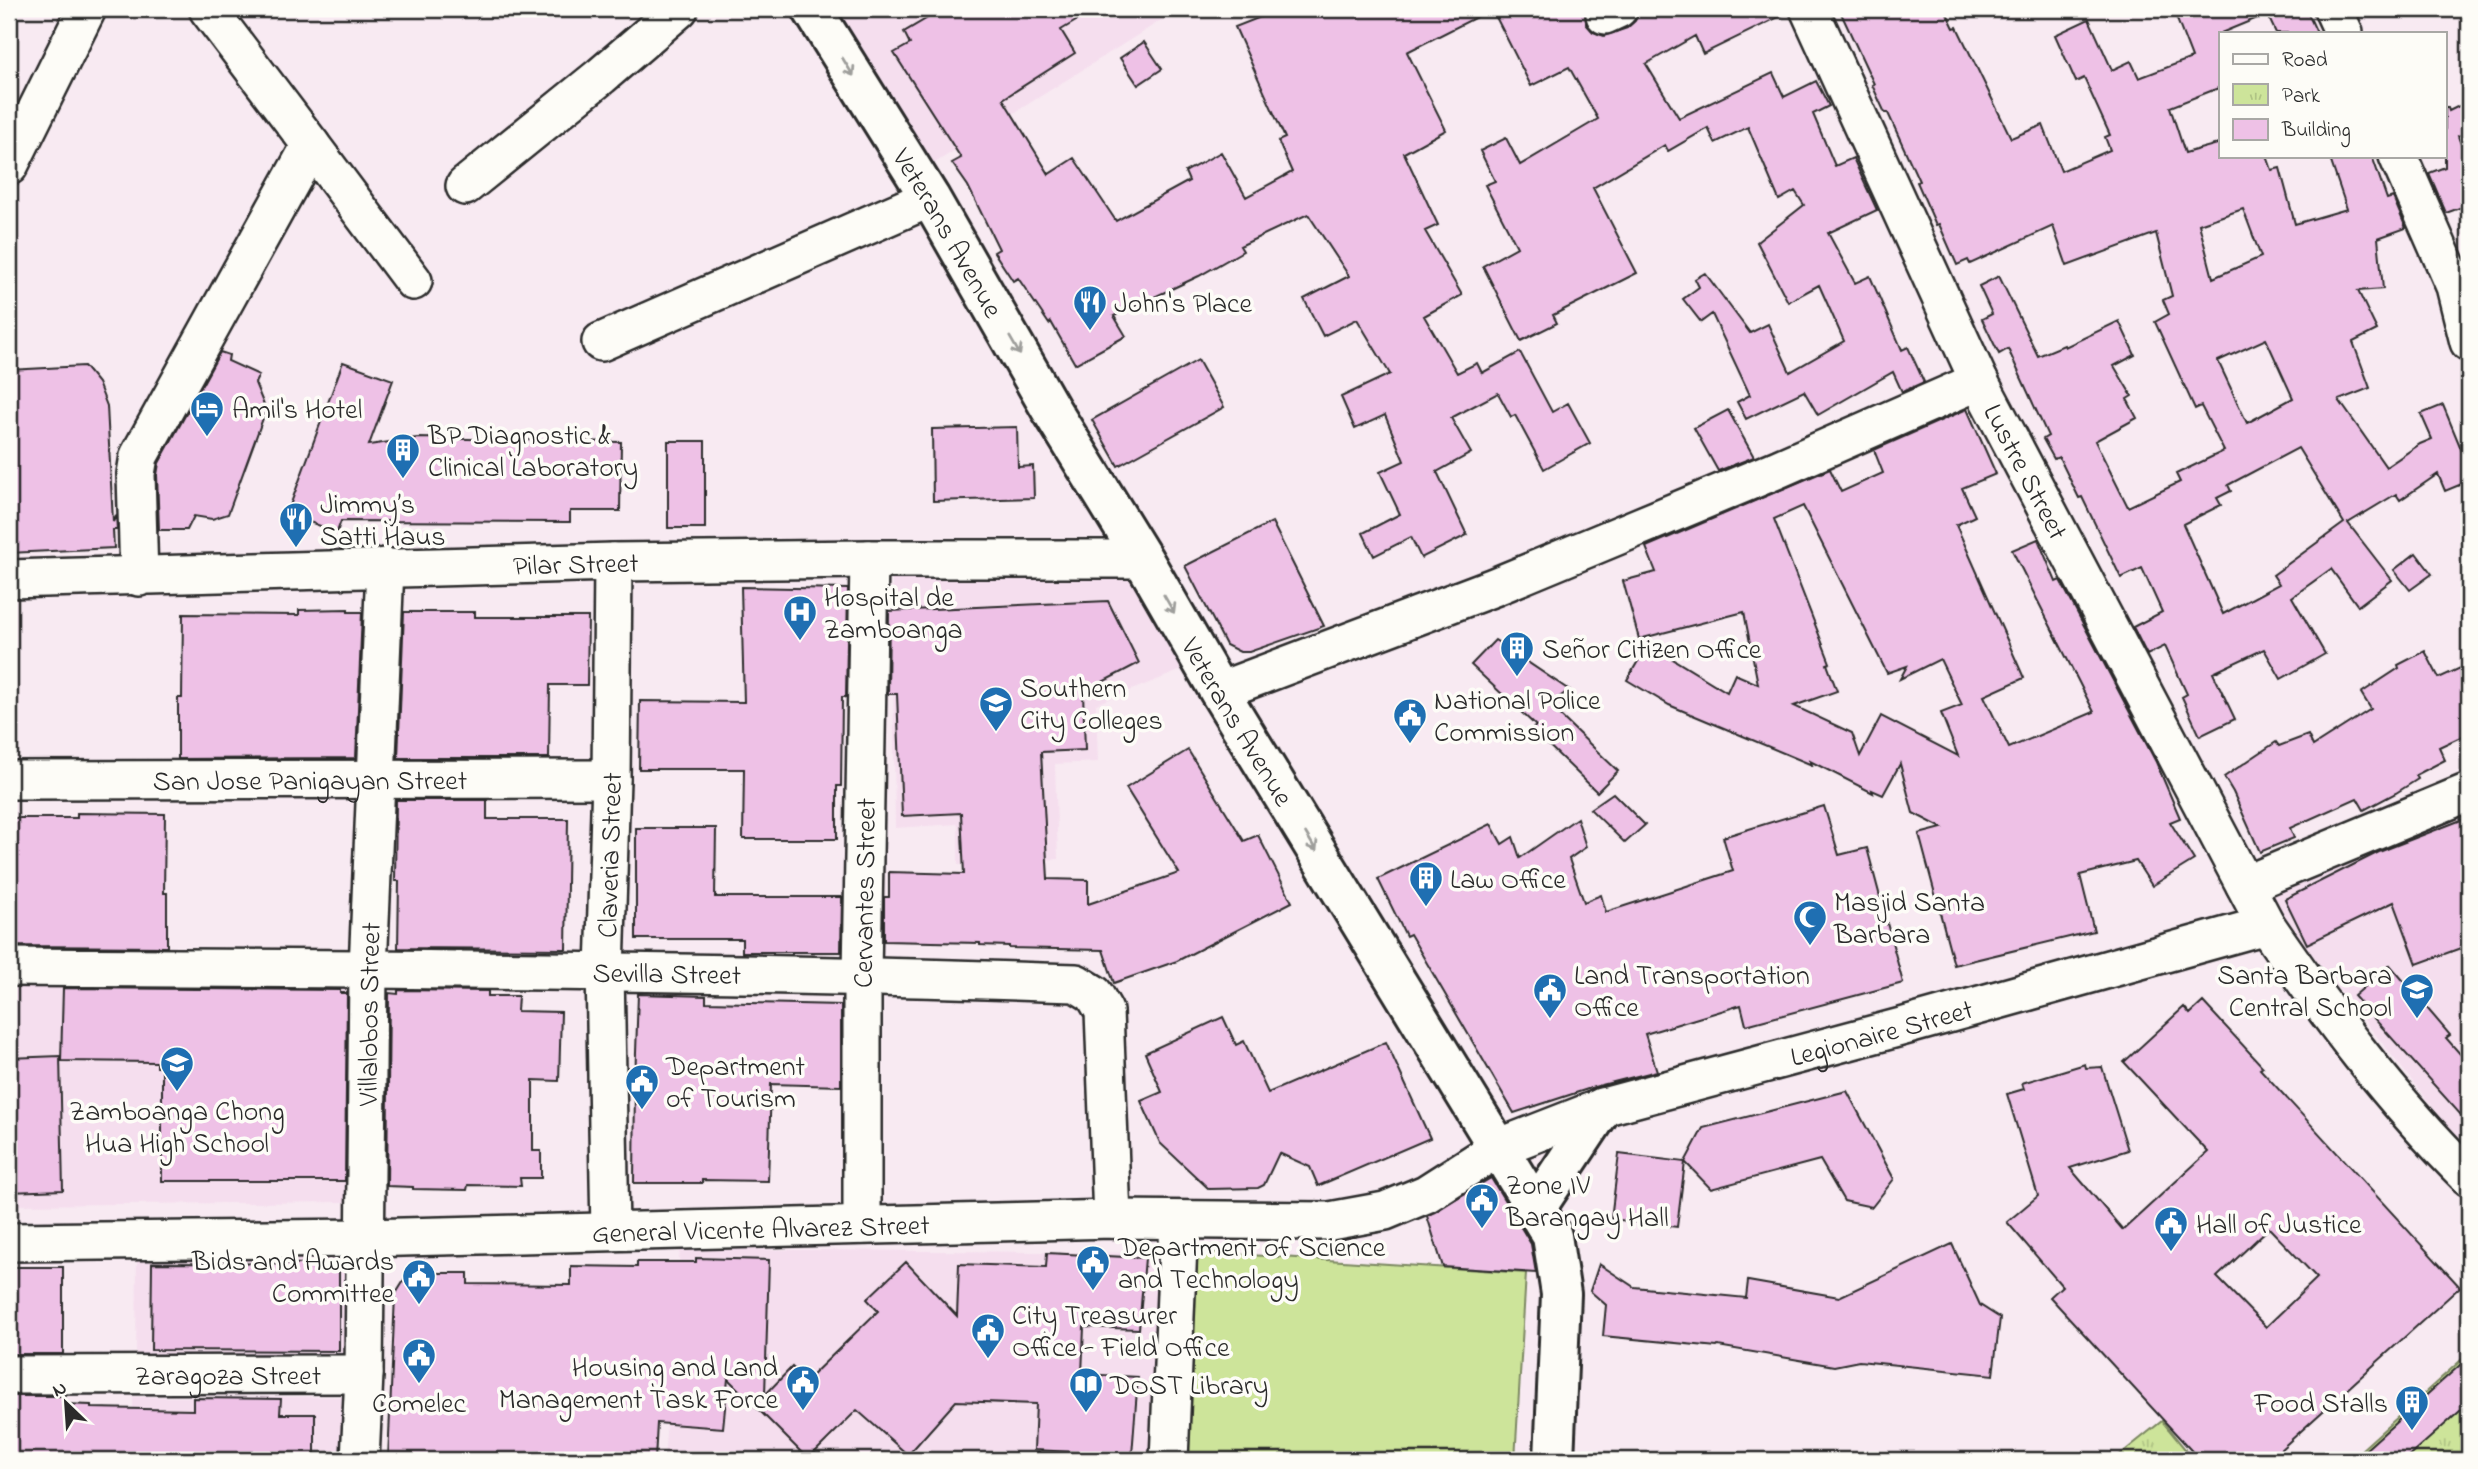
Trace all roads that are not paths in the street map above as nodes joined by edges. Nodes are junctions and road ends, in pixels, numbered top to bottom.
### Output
1 (87, 9) edge
2 (208, 9) edge
3 (679, 9) edge
4 (811, 9) edge
5 (1809, 9) edge
6 (2333, 9) edge
7 (2344, 32) edge
8 (20, 114) edge
9 (311, 145) junction
10 (2399, 158) edge
11 (9, 166) edge
12 (465, 186) dead end
13 (930, 198) junction
14 (413, 281) dead end
15 (601, 342) dead end
16 (2469, 342) edge
17 (1979, 381) junction
18 (869, 559) junction
19 (1143, 559) junction
20 (613, 562) junction
21 (386, 567) junction
22 (139, 577) junction
23 (9, 579) edge
24 (1219, 691) junction
25 (611, 779) junction
26 (9, 780) edge
27 (377, 780) junction
28 (2469, 792) edge
29 (2245, 885) junction
30 (2266, 925) junction
31 (9, 967) edge
32 (368, 969) junction
33 (605, 971) junction
34 (862, 975) junction
35 (1603, 1107) junction
36 (1498, 1148) junction
37 (2469, 1177) edge
38 (1536, 1208) junction
39 (1112, 1219) junction
40 (1179, 1221) junction
41 (862, 1225) junction
42 (610, 1231) junction
43 (365, 1238) junction
44 (9, 1242) edge
45 (364, 1374) junction
46 (9, 1375) edge
47 (360, 1460) edge
48 (1168, 1460) edge
49 (1554, 1460) edge

1 - 8 street
2 - 9 street
3 - 12 street
4 -> 13 main road, Veterans Avenue
5 - 17 street, Lustre Street
6 - 7 street
8 - 11 street
9 - 14 street
9 - 22 street
10 - 16 street
13 - 15 street
13 -> 19 main road, Veterans Avenue
17 - 24 street
17 - 29 street, Lustre Street
18 - 19 street, Pilar Street
18 - 20 street, Pilar Street
18 - 34 street, Cervantes Street
19 -> 24 main road, Veterans Avenue
20 - 21 street, Pilar Street
20 - 25 street, Claveria Street
21 - 22 street, Pilar Street
21 - 27 street, Villalobos Street
22 - 23 street, Pilar Street
24 -> 36 main road, Veterans Avenue
25 - 27 street, San Jose Panigayan Street
25 - 33 street, Claveria Street
26 - 27 street, San Jose Panigayan Street
27 - 32 street, Villalobos Street
28 - 29 street
29 - 30 street, Lustre Street
30 - 35 street, Legionaire Street
30 - 37 street, Lustre Street
31 - 32 street, Sevilla Street
32 - 33 street, Sevilla Street
32 - 43 street, Villalobos Street
33 - 34 street, Sevilla Street
33 - 42 street, Claveria Street
34 - 39 street, Sevilla Street
34 - 41 street, Cervantes Street
35 - 36 street, Legionaire Street
35 - 38 main road
36 - 38 main road, Veterans Avenue
36 - 40 street, General Vicente Alvarez Street
38 - 49 main road, Veterans Avenue
39 - 40 street, General Vicente Alvarez Street
39 - 41 street, General Vicente Alvarez Street
40 - 48 street
41 - 42 street, General Vicente Alvarez Street
42 - 43 street, General Vicente Alvarez Street
43 - 44 street, General Vicente Alvarez Street
43 - 45 street, Villalobos Street
45 - 46 street, Zaragoza Street
45 - 47 street, Villalobos Street

